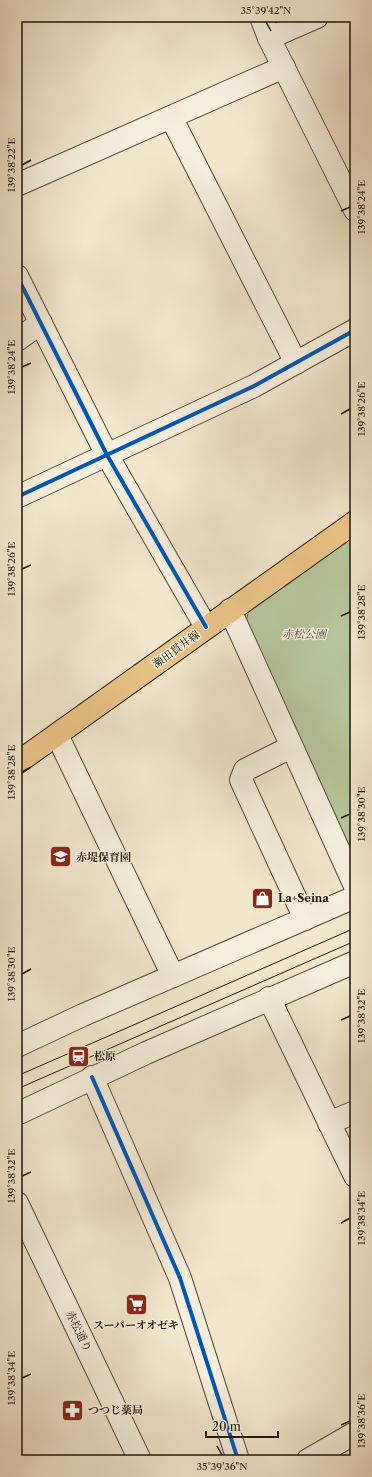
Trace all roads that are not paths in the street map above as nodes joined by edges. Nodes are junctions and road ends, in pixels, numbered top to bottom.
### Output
1 (261, 17) edge
2 (317, 17) edge
3 (269, 38) junction
4 (284, 68) junction
5 (171, 117) junction
6 (17, 185) edge
7 (355, 210) edge
8 (17, 276) edge
9 (41, 323) junction
10 (355, 330) edge
11 (17, 340) edge
12 (296, 363) junction
13 (107, 454) junction
14 (17, 497) edge
15 (355, 522) edge
16 (230, 610) junction
17 (206, 627) junction
18 (57, 735) junction
19 (291, 747) junction
20 (17, 763) edge
21 (355, 886) edge
22 (355, 897) edge
23 (305, 919) junction
24 (355, 962) edge
25 (173, 976) junction
26 (269, 998) junction
27 (17, 1046) edge
28 (92, 1077) junction
29 (355, 1112) edge
30 (17, 1114) edge
31 (329, 1123) junction
32 (355, 1176) edge
33 (17, 1203) edge
34 (355, 1433) edge
35 (140, 1460) edge
36 (238, 1460) edge
37 (308, 1460) edge

1 - 3 street
2 - 3 street
3 - 4 street
4 - 5 street
4 - 7 street
5 - 6 street
5 - 12 street
8 - 9 street
9 - 11 street
9 - 13 street
10 - 12 street
12 - 13 street
13 - 14 street
13 - 17 street
15 - 16 main road, 瀬田貫井線
16 - 17 main road, 瀬田貫井線
16 - 19 street
17 - 18 main road, 瀬田貫井線
18 - 20 main road, 瀬田貫井線
18 - 25 street
19 - 21 street
19 - 23 street
22 - 23 street
23 - 25 street
24 - 26 street
25 - 27 street
26 - 28 street
26 - 31 street
28 - 30 street
28 - 36 street
29 - 31 street
31 - 32 street
33 - 35 street, 赤松通り
34 - 37 street

